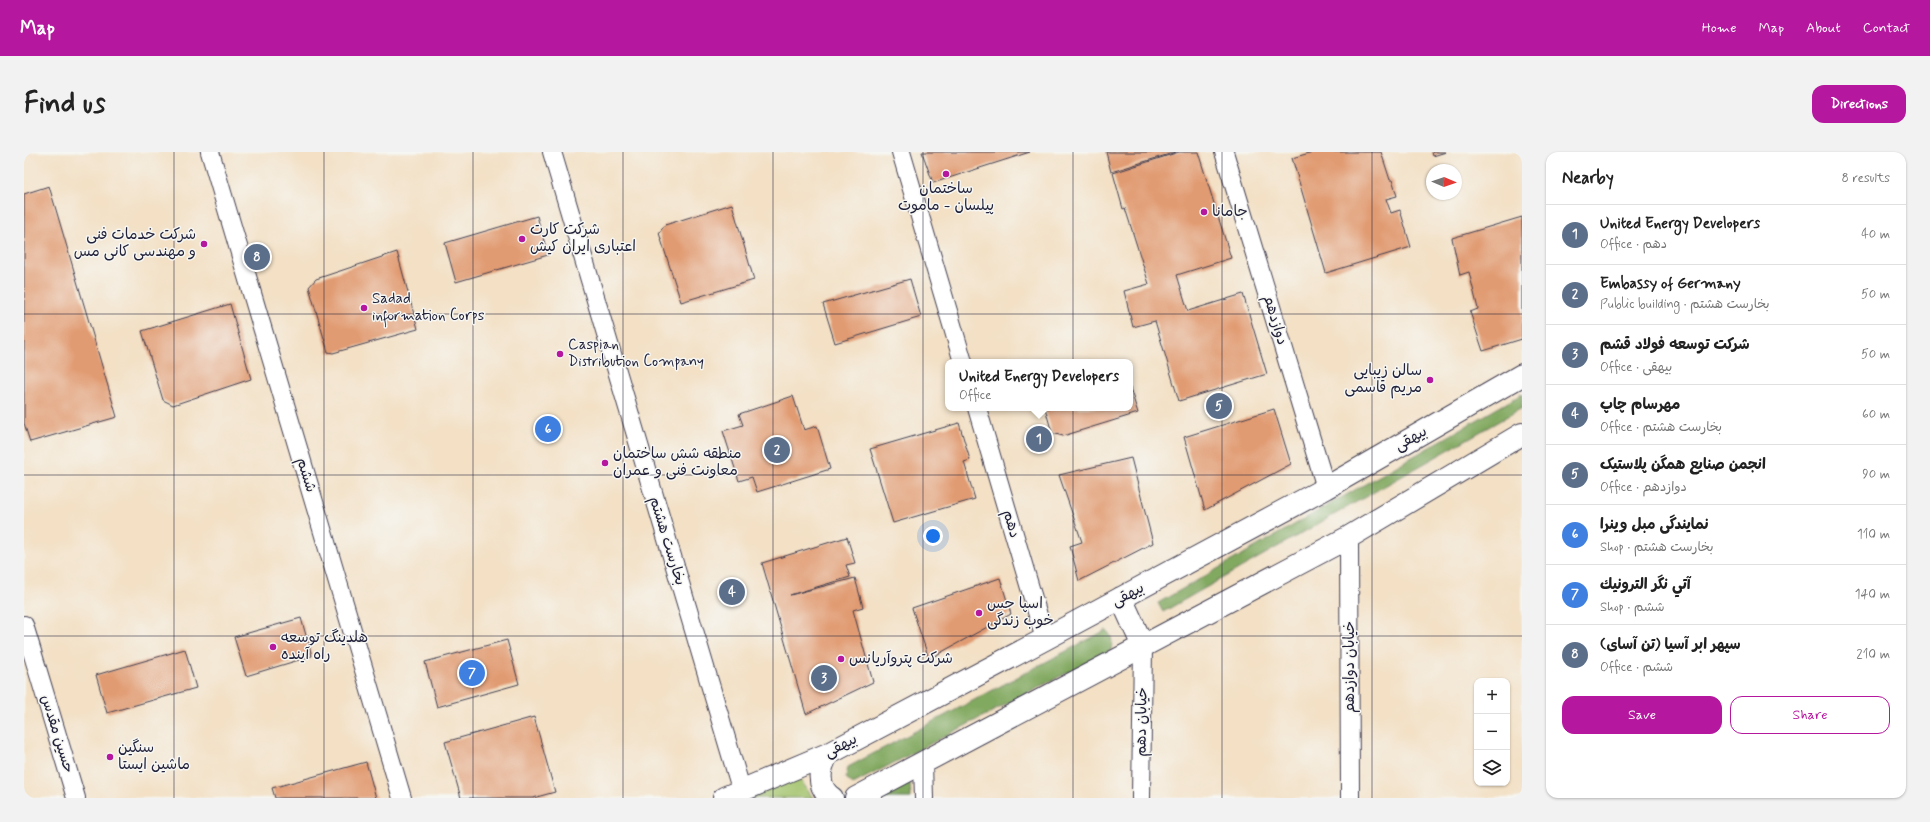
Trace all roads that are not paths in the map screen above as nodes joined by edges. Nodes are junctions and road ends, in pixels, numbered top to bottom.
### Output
1 (210, 152) edge
2 (552, 152) edge
3 (901, 152) edge
4 (1224, 152) edge
5 (963, 359) edge
6 (1522, 375) edge
7 (978, 411) edge
8 (1522, 434) edge
9 (1326, 488) junction
10 (1349, 537) junction
11 (1121, 598) junction
12 (24, 625) edge
13 (1046, 639) junction
14 (1143, 646) junction
15 (828, 754) junction
16 (923, 763) junction
17 (733, 795) edge
18 (76, 798) edge
19 (402, 798) edge
20 (832, 798) edge
21 (856, 798) edge
22 (924, 798) edge
23 (1141, 798) edge
24 (1350, 798) edge

1 - 19 street, ششم
2 - 17 street, بخارست هشتم
3 - 5 street
4 - 9 street, دوازدهم
6 - 9 main road, بیهقی
7 - 13 street, دهم
8 - 10 main road
9 - 11 main road, بیهقی
10 - 14 main road
10 - 24 street, خیابان دوازدهم
11 - 13 main road, بیهقی
11 - 14 main road
12 - 18 street, حسین مقدس
13 - 15 main road, بیهقی
14 - 16 main road
14 - 23 street, خیابان دهم
15 - 17 main road, بیهقی
15 - 20 main road
16 - 21 main road
16 - 22 street

